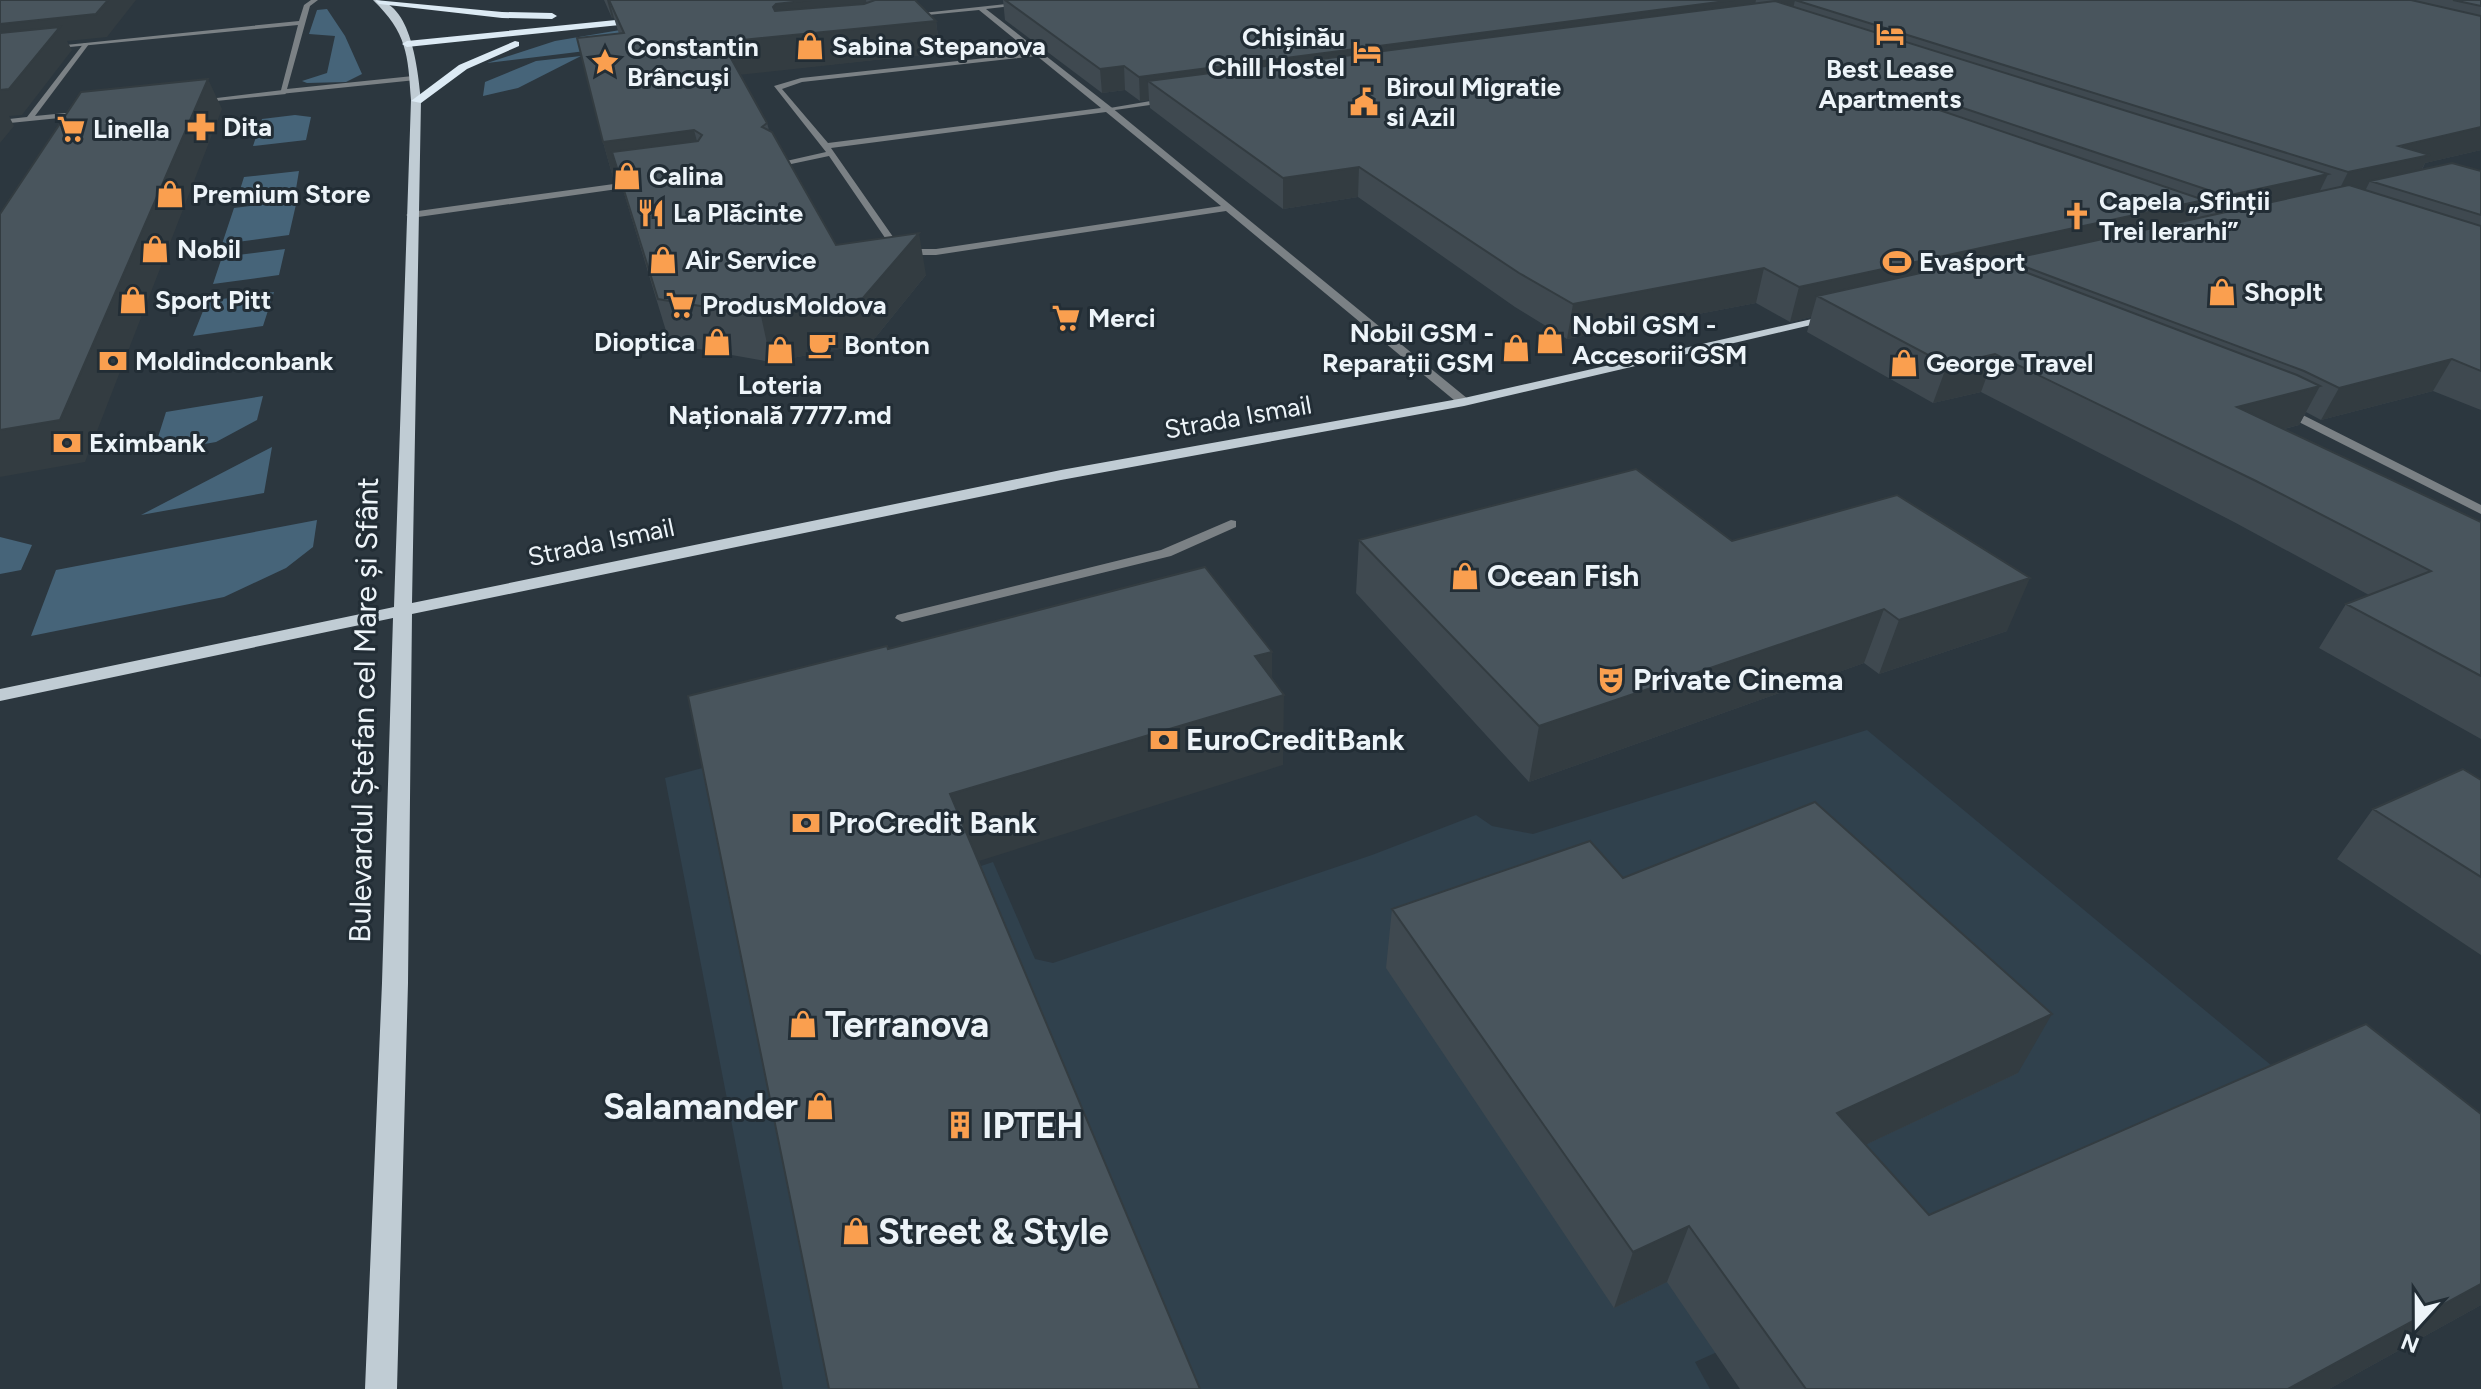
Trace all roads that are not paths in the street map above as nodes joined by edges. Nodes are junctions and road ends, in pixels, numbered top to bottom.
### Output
1 (315, 0) edge
2 (1062, 0) edge
3 (378, 1) edge
4 (979, 7) junction
5 (658, 10) edge
6 (562, 15) dead end
7 (575, 15) dead end
8 (902, 15) edge
9 (617, 18) junction
10 (666, 18) edge
11 (302, 23) junction
12 (406, 39) junction
13 (86, 44) junction
14 (44, 48) edge
15 (1038, 54) junction
16 (413, 78) junction
17 (283, 92) junction
18 (1183, 99) edge
19 (417, 101) junction
20 (179, 103) edge
21 (1108, 109) junction
22 (89, 112) edge
23 (29, 119) junction
24 (0, 122) edge
25 (829, 150) junction
26 (777, 164) edge
27 (658, 181) edge
28 (1226, 208) junction
29 (411, 215) junction
30 (1842, 317) edge
31 (1464, 402) junction
32 (2268, 403) edge
33 (2481, 510) edge
34 (1231, 524) dead end
35 (402, 610) junction
36 (902, 618) dead end
37 (0, 695) edge
38 (381, 1389) edge

1 - 11 street
2 - 4 street
3 - 6 highway
3 - 12 main road
4 - 8 street
4 - 15 street
5 - 9 highway
7 - 9 highway
9 - 10 highway
9 - 12 highway
9 - 19 highway
11 - 13 street
11 - 17 street
12 - 16 main road, Bulevardul Ștefan cel Mare și Sfânt
13 - 14 street
13 - 23 street
15 - 21 street
15 - 25 street
16 - 17 street
16 - 19 main road, Bulevardul Ștefan cel Mare și Sfânt
17 - 20 street
18 - 21 street
19 - 29 main road, Bulevardul Ștefan cel Mare și Sfânt
21 - 25 street
21 - 28 street
22 - 23 street
23 - 24 street
25 - 26 street
25 - 28 street
27 - 29 street
28 - 31 street
29 - 35 main road, Bulevardul Ștefan cel Mare și Sfânt
30 - 31 main road, Strada Ismail
31 - 35 main road, Strada Ismail
32 - 33 street
34 - 36 street
35 - 37 main road, Strada Ismail
35 - 38 main road, Bulevardul Ștefan cel Mare și Sfânt

